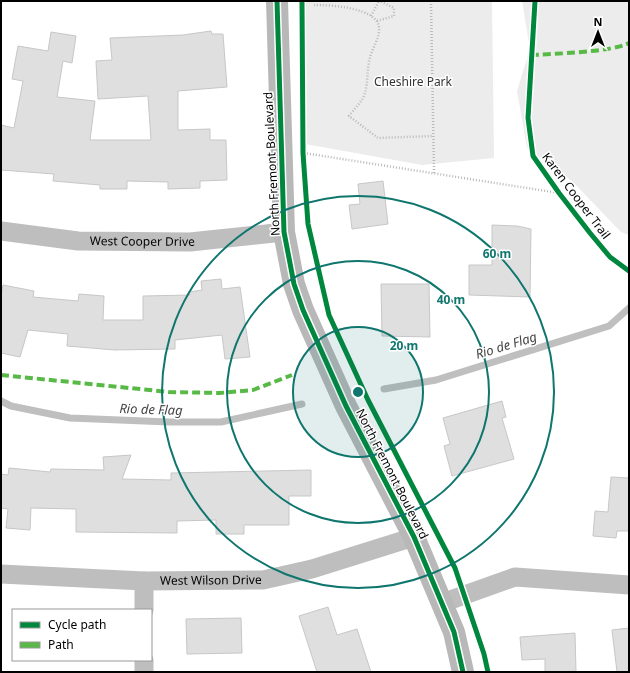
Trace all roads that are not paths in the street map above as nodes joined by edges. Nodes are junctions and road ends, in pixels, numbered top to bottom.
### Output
1 (277, 1) edge
2 (1, 231) edge
3 (284, 232) junction
4 (414, 537) junction
5 (1, 574) edge
6 (144, 581) junction
7 (629, 585) edge
8 (442, 603) junction
9 (144, 609) edge
10 (144, 661) edge
11 (144, 672) edge
12 (463, 672) edge

1 - 3 street, North Fremont Boulevard
2 - 3 street, West Cooper Drive
3 - 4 street, North Fremont Boulevard
4 - 6 street, West Wilson Drive
4 - 8 street, North Fremont Boulevard
5 - 6 street, West Wilson Drive
6 - 9 street
7 - 8 street
8 - 12 street, North Fremont Boulevard
10 - 11 street

